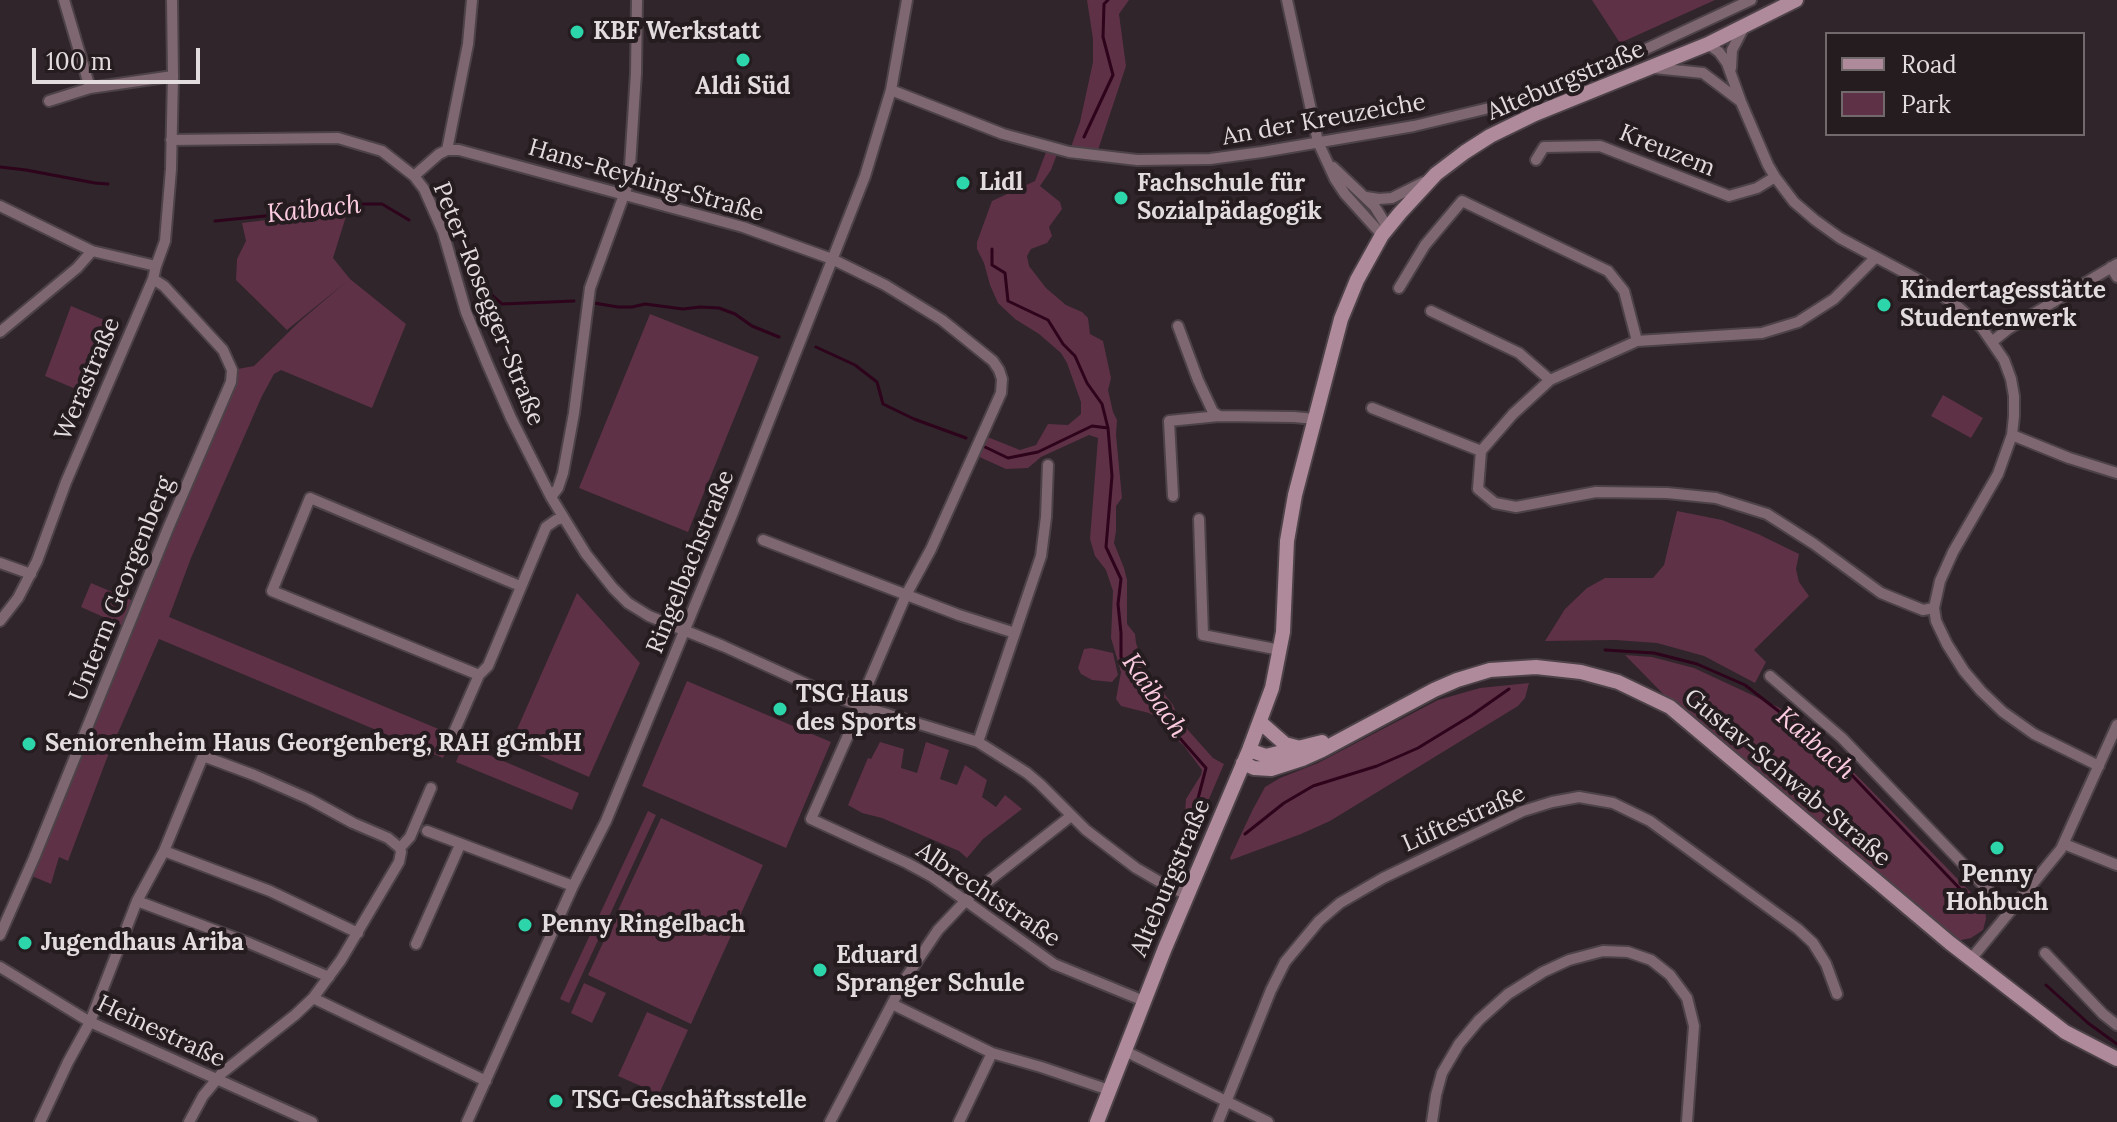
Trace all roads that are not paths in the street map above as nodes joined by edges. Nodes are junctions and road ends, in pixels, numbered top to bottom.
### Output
1 (64, 0) edge
2 (172, 0) edge
3 (472, 0) edge
4 (637, 0) edge
5 (907, 0) edge
6 (1287, 0) edge
7 (1751, 0) edge
8 (1796, 0) edge
9 (1744, 27) junction
10 (1708, 44) junction
11 (1652, 68) junction
12 (1731, 70) junction
13 (173, 76) junction
14 (90, 88) junction
15 (891, 90) junction
16 (49, 101) dead end
17 (1741, 102) junction
18 (171, 140) junction
19 (1318, 142) junction
20 (447, 150) junction
21 (1326, 159) junction
22 (1536, 160) dead end
23 (1436, 174) junction
24 (414, 176) junction
25 (1775, 177) junction
26 (625, 196) junction
27 (1366, 197) junction
28 (0, 206) edge
29 (1385, 232) junction
30 (92, 251) junction
31 (1875, 258) junction
32 (832, 259) junction
33 (2114, 265) edge
34 (156, 266) junction
35 (2117, 277) edge
36 (153, 279) junction
37 (1399, 288) dead end
38 (1431, 311) dead end
39 (1178, 326) dead end
40 (0, 332) edge
41 (1637, 341) junction
42 (1993, 341) junction
43 (1550, 380) junction
44 (1372, 408) dead end
45 (1219, 416) junction
46 (1315, 419) junction
47 (2012, 435) junction
48 (1481, 451) junction
49 (1048, 465) dead end
50 (2117, 473) edge
51 (1173, 496) dead end
52 (551, 497) junction
53 (563, 518) junction
54 (1199, 519) dead end
55 (763, 540) dead end
56 (0, 563) edge
57 (31, 574) junction
58 (520, 586) junction
59 (906, 595) junction
60 (1934, 608) junction
61 (0, 621) edge
62 (685, 630) junction
63 (1015, 633) junction
64 (1280, 650) junction
65 (479, 675) junction
66 (1770, 676) dead end
67 (860, 705) junction
68 (1260, 722) junction
69 (2117, 725) edge
70 (454, 732) dead end
71 (1345, 737) junction
72 (978, 742) junction
73 (1301, 748) junction
74 (1246, 757) junction
75 (2099, 766) junction
76 (431, 788) dead end
77 (1071, 816) junction
78 (427, 831) dead end
79 (2064, 844) junction
80 (460, 845) junction
81 (400, 848) junction
82 (164, 851) junction
83 (2117, 865) edge
84 (573, 886) junction
85 (1187, 894) junction
86 (966, 900) junction
87 (137, 901) junction
88 (2009, 912) junction
89 (358, 933) junction
90 (0, 935) edge
91 (416, 944) dead end
92 (2045, 953) dead end
93 (1971, 959) junction
94 (0, 967) edge
95 (329, 977) junction
96 (1837, 994) dead end
97 (313, 998) junction
98 (1144, 1001) junction
99 (892, 1004) junction
100 (90, 1022) junction
101 (2117, 1025) edge
102 (1125, 1051) junction
103 (992, 1053) junction
104 (2117, 1059) edge
105 (216, 1079) junction
106 (486, 1081) junction
107 (1109, 1090) junction
108 (1227, 1100) junction
109 (40, 1122) edge
110 (189, 1122) edge
111 (312, 1122) edge
112 (467, 1122) edge
113 (830, 1122) edge
114 (959, 1122) edge
115 (1097, 1122) edge
116 (1218, 1122) edge
117 (1268, 1122) edge
118 (1432, 1122) edge
119 (1687, 1122) edge

1 - 14 street
2 - 13 street
3 - 20 street
4 - 26 street
5 - 15 street, Ringelbachstraße
6 - 19 street
7 - 19 street, An der Kreuzeiche
8 - 9 main road, Alteburgstraße
9 - 10 main road, Alteburgstraße
9 - 12 street
10 - 11 main road, Alteburgstraße
10 - 12 street
11 - 17 street
11 - 23 main road, Alteburgstraße
12 - 17 street
13 - 14 street
13 - 18 street
14 - 16 street
15 - 19 street, An der Kreuzeiche
15 - 32 street, Ringelbachstraße
17 - 25 street
18 - 24 street, Peter-Rosegger-Straße
18 - 34 street, Werastraße
19 - 21 street
20 - 24 street
20 - 26 street, Hans-Reyhing-Straße
21 - 27 street
21 - 29 street
22 - 25 street, Kreuzem
23 - 27 street
23 - 29 main road, Alteburgstraße
24 - 52 street, Peter-Rosegger-Straße
25 - 31 street
26 - 32 street, Hans-Reyhing-Straße
26 - 52 street
27 - 29 street
28 - 30 street
29 - 46 main road, Alteburgstraße
30 - 34 street
30 - 40 street
31 - 41 street
31 - 42 street
32 - 59 street, Hans-Reyhing-Straße
32 - 62 street, Ringelbachstraße
33 - 35 street
33 - 42 street
34 - 36 street, Werastraße
36 - 57 street, Werastraße
36 - 90 street, Unterm Georgenberg
37 - 41 street
38 - 43 street
39 - 45 street
41 - 43 street
42 - 47 street
43 - 48 street
44 - 48 street
45 - 46 street
45 - 51 street
46 - 64 main road, Alteburgstraße
47 - 50 street
47 - 60 street
48 - 60 street
49 - 63 street
52 - 53 street, Peter-Rosegger-Straße
53 - 58 street
53 - 62 street, Peter-Rosegger-Straße
54 - 64 street
55 - 59 street
56 - 57 street
57 - 61 street, Werastraße
58 - 65 street
58 - 65 street
59 - 63 street
59 - 67 street
60 - 75 street
62 - 67 street, Peter-Rosegger-Straße
62 - 84 street, Ringelbachstraße
63 - 72 street
64 - 68 main road, Alteburgstraße
65 - 70 street
66 - 88 street
67 - 72 street, Peter-Rosegger-Straße
67 - 86 street, Albrechtstraße
68 - 73 main road
68 - 74 main road, Alteburgstraße
69 - 75 street
71 - 73 main road, Gustav-Schwab-Straße
71 - 74 main road, Gustav-Schwab-Straße
71 - 93 main road, Gustav-Schwab-Straße
72 - 77 street, Peter-Rosegger-Straße
73 - 74 main road, Gustav-Schwab-Straße
74 - 85 main road, Alteburgstraße
75 - 79 street
76 - 81 street
77 - 85 street, Peter-Rosegger-Straße
77 - 86 street
78 - 80 street
79 - 83 street
79 - 88 street
80 - 84 street
80 - 91 street
81 - 82 street
81 - 89 street
82 - 87 street
82 - 89 street
84 - 106 street, Ringelbachstraße
85 - 98 main road, Alteburgstraße
86 - 98 street, Albrechtstraße
86 - 99 street
87 - 95 street
87 - 100 street
88 - 93 street
89 - 95 street
92 - 101 street
93 - 104 main road, Gustav-Schwab-Straße
94 - 100 street, Heinestraße
95 - 97 street
96 - 108 street, Lüftestraße
97 - 105 street
97 - 106 street
98 - 102 main road, Alteburgstraße
99 - 103 street
99 - 113 street
100 - 105 street, Heinestraße
100 - 109 street
102 - 107 main road, Alteburgstraße
102 - 108 street
103 - 107 street
103 - 114 street
105 - 110 street
105 - 111 street, Heinestraße
106 - 112 street, Ringelbachstraße
107 - 115 main road, Alteburgstraße
108 - 116 street, Lüftestraße
108 - 117 street
118 - 119 street

